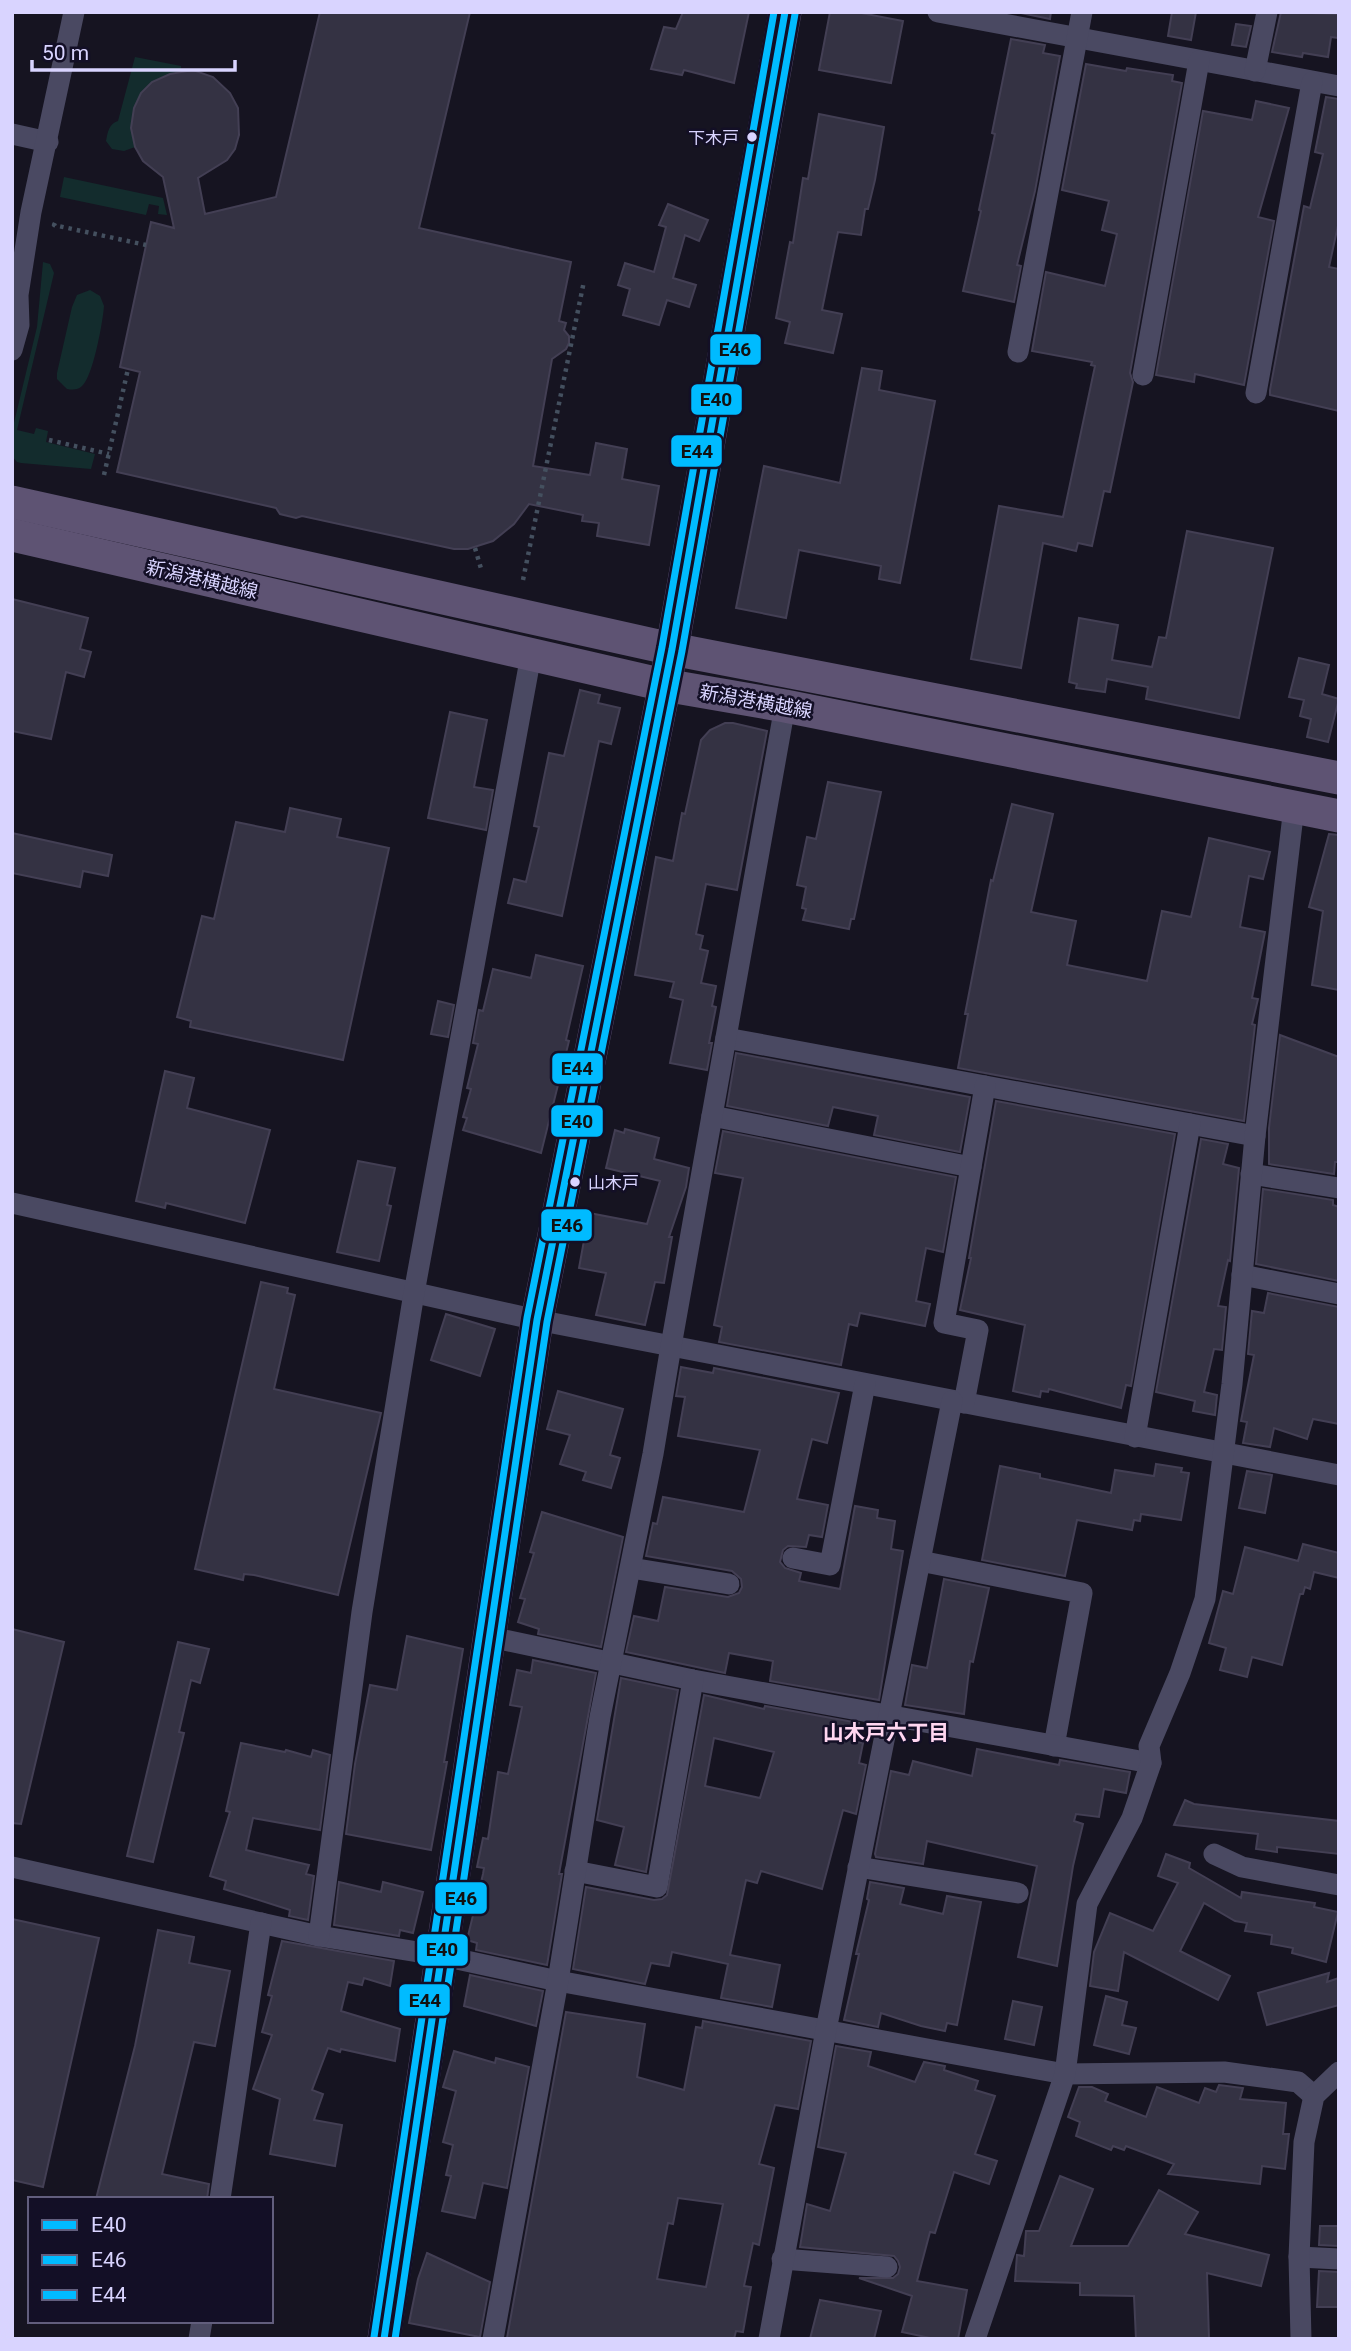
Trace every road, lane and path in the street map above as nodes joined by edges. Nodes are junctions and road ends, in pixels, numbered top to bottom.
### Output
1 (74, 12) edge
2 (785, 12) edge
3 (938, 12) edge
4 (1082, 12) edge
5 (1266, 12) edge
6 (1076, 39) junction
7 (1199, 61) junction
8 (1255, 71) junction
9 (1312, 82) junction
10 (1339, 86) edge
11 (12, 134) edge
12 (48, 142) junction
13 (33, 204) junction
14 (146, 245) dead end
15 (584, 281) dead end
16 (12, 350) edge
17 (1018, 352) dead end
18 (128, 369) dead end
19 (1143, 375) dead end
20 (1256, 393) dead end
21 (49, 440) dead end
22 (109, 454) junction
23 (104, 475) dead end
24 (12, 502) edge
25 (12, 535) edge
26 (475, 548) dead end
27 (482, 572) dead end
28 (523, 580) dead end
29 (672, 649) junction
30 (531, 654) junction
31 (664, 685) junction
32 (785, 706) junction
33 (1339, 778) edge
34 (1294, 807) junction
35 (1339, 816) edge
36 (726, 1038) junction
37 (985, 1086) junction
38 (712, 1116) junction
39 (1190, 1124) junction
40 (1255, 1136) junction
41 (971, 1167) junction
42 (1251, 1174) junction
43 (1339, 1188) edge
44 (12, 1203) edge
45 (1242, 1275) junction
46 (414, 1293) junction
47 (1339, 1294) edge
48 (537, 1320) junction
49 (671, 1346) junction
50 (865, 1384) junction
51 (958, 1402) junction
52 (1135, 1437) junction
53 (1224, 1454) junction
54 (1339, 1475) edge
55 (793, 1558) dead end
56 (920, 1561) junction
57 (631, 1567) junction
58 (729, 1584) dead end
59 (490, 1637) junction
60 (611, 1664) junction
61 (693, 1680) junction
62 (889, 1716) junction
63 (1054, 1746) junction
64 (1151, 1763) junction
65 (1214, 1854) dead end
66 (12, 1867) edge
67 (858, 1867) junction
68 (575, 1871) junction
69 (1339, 1885) edge
70 (1018, 1892) dead end
71 (261, 1923) junction
72 (319, 1936) junction
73 (443, 1956) junction
74 (558, 1981) junction
75 (826, 2030) junction
76 (1339, 2072) edge
77 (1065, 2074) junction
78 (1314, 2096) junction
79 (220, 2197) edge
80 (1299, 2257) junction
81 (782, 2259) junction
82 (1339, 2259) edge
83 (887, 2267) dead end
84 (383, 2339) edge
85 (493, 2339) edge
86 (769, 2339) edge
87 (975, 2339) edge
88 (1301, 2339) edge

1 - 12 street
2 - 29 main road
3 - 6 street
4 - 6 street
5 - 8 street
6 - 7 street
6 - 17 street
7 - 8 street
7 - 19 street
8 - 9 street
9 - 10 street
9 - 20 street
11 - 12 street
12 - 13 street
13 - 14 path
13 - 16 street
15 - 28 path
18 - 22 path
21 - 22 path
22 - 23 path
24 - 29 main road, 新潟港横越線
25 - 30 main road, 新潟港横越線
26 - 27 path
29 - 31 main road
29 - 33 main road, 新潟港横越線
30 - 31 main road, 新潟港横越線
30 - 46 street
31 - 32 main road, 新潟港横越線
31 - 48 main road
32 - 34 main road, 新潟港横越線
32 - 36 street
34 - 35 main road, 新潟港横越線
34 - 40 street
36 - 37 street
36 - 38 street
37 - 39 street
37 - 41 street
38 - 41 street
38 - 49 street
39 - 40 street
39 - 52 street
40 - 42 street
41 - 51 street
42 - 43 street
42 - 45 street
44 - 46 street
45 - 47 street
45 - 53 street
46 - 48 street
46 - 72 street
48 - 49 street
48 - 59 main road
49 - 50 street
49 - 57 street
50 - 51 street
50 - 55 street
51 - 52 street
51 - 56 street
52 - 53 street
53 - 54 street
53 - 64 street
56 - 62 street
56 - 63 street
57 - 58 street
57 - 60 street
59 - 60 street
59 - 73 main road
60 - 61 street
60 - 68 street
61 - 62 street
61 - 68 street
62 - 63 street
62 - 67 street
63 - 64 street
64 - 77 street
65 - 69 street
66 - 71 street
67 - 70 street
67 - 75 street
68 - 74 street
71 - 72 street
71 - 79 street
72 - 73 street
73 - 74 street
73 - 84 main road
74 - 75 street
74 - 85 street
75 - 77 street
75 - 81 street
76 - 78 street
77 - 78 street
77 - 87 street
78 - 80 street
80 - 82 street
80 - 88 street
81 - 83 street
81 - 86 street

